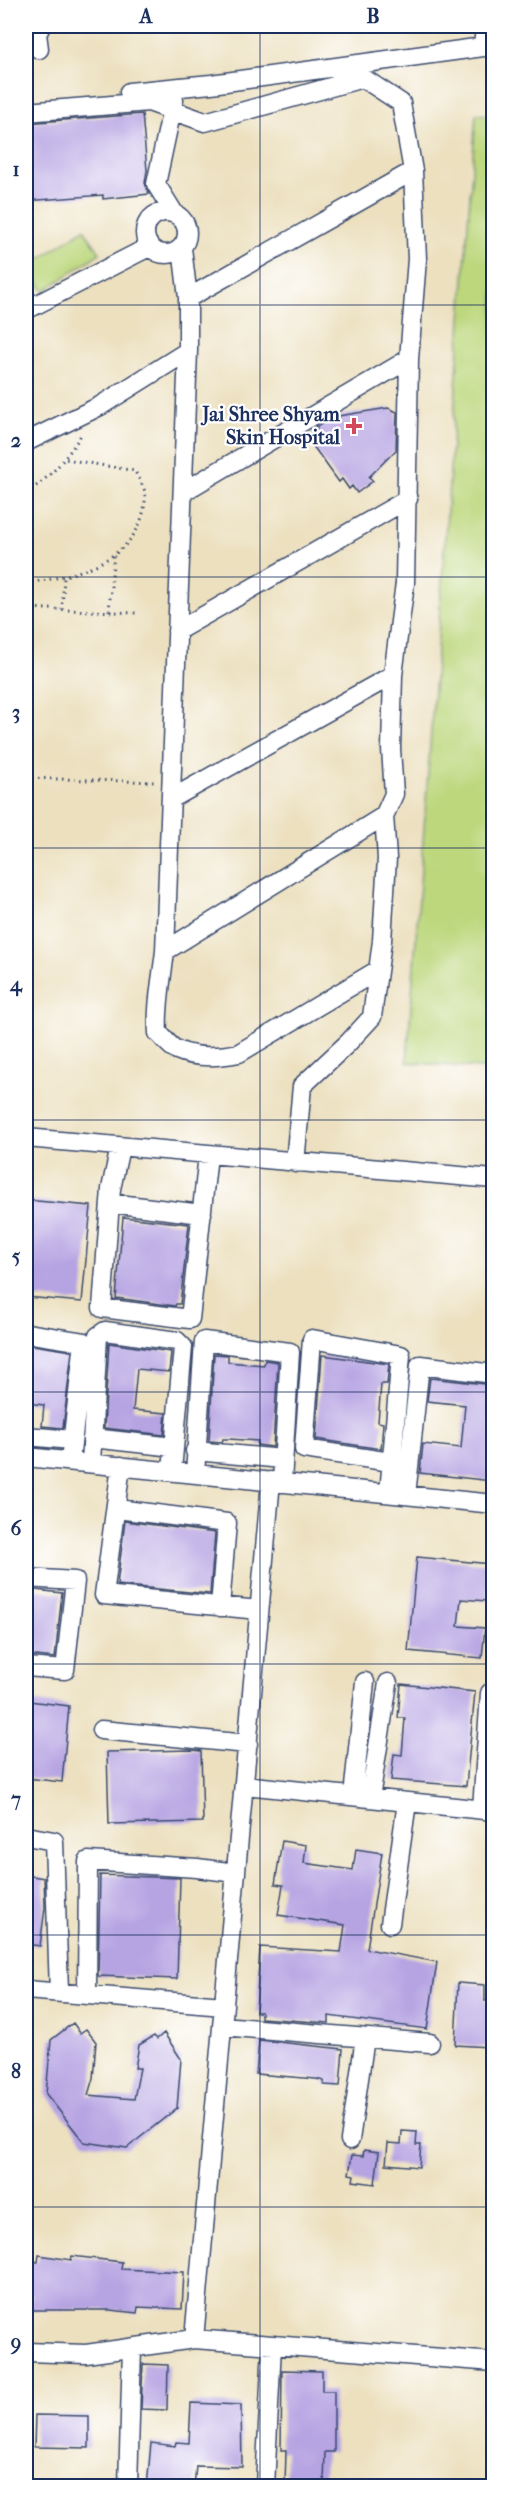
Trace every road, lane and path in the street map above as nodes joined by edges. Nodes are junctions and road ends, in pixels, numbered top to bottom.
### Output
1 (42, 26) edge
2 (485, 26) edge
3 (488, 47) edge
4 (39, 49) dead end
5 (176, 87) junction
6 (26, 103) edge
7 (26, 112) edge
8 (173, 112) junction
9 (413, 171) junction
10 (174, 213) junction
11 (149, 247) junction
12 (182, 248) junction
13 (188, 298) junction
14 (26, 310) edge
15 (188, 351) junction
16 (409, 359) junction
17 (83, 433) dead end
18 (26, 442) edge
19 (65, 459) junction
20 (183, 492) junction
21 (26, 493) edge
22 (408, 499) junction
23 (114, 554) junction
24 (64, 577) junction
25 (26, 583) edge
26 (26, 608) edge
27 (62, 610) junction
28 (110, 612) junction
29 (136, 613) dead end
30 (177, 632) junction
31 (393, 675) junction
32 (26, 778) edge
33 (171, 791) junction
34 (384, 816) junction
35 (165, 951) junction
36 (378, 970) junction
37 (26, 1138) edge
38 (120, 1147) junction
39 (208, 1155) junction
40 (295, 1163) junction
41 (494, 1179) edge
42 (110, 1203) junction
43 (202, 1214) junction
44 (26, 1333) edge
45 (494, 1374) edge
46 (26, 1436) edge
47 (92, 1438) junction
48 (72, 1440) junction
49 (174, 1447) junction
50 (195, 1451) junction
51 (26, 1457) edge
52 (283, 1459) junction
53 (70, 1461) junction
54 (391, 1462) junction
55 (91, 1463) junction
56 (121, 1466) junction
57 (172, 1472) junction
58 (195, 1474) junction
59 (277, 1482) junction
60 (397, 1494) junction
61 (494, 1504) edge
62 (117, 1509) junction
63 (26, 1578) edge
64 (220, 1607) junction
65 (259, 1610) junction
66 (26, 1667) edge
67 (365, 1682) dead end
68 (388, 1683) dead end
69 (490, 1693) dead end
70 (101, 1730) dead end
71 (248, 1744) junction
72 (244, 1785) junction
73 (362, 1797) junction
74 (406, 1802) junction
75 (488, 1810) edge
76 (26, 1836) edge
77 (236, 1873) junction
78 (390, 1924) dead end
79 (26, 1990) edge
80 (59, 1992) junction
81 (87, 1995) junction
82 (224, 2006) junction
83 (222, 2026) junction
84 (365, 2038) junction
85 (430, 2043) dead end
86 (350, 2139) dead end
87 (194, 2339) junction
88 (272, 2345) junction
89 (132, 2348) junction
90 (26, 2352) edge
91 (494, 2362) edge
92 (128, 2487) edge
93 (265, 2487) edge

1 - 4 street
2 - 3 street
3 - 5 street
5 - 6 street
5 - 8 street
7 - 8 street
8 - 9 street
8 - 10 street
9 - 13 street
9 - 16 street
10 - 11 street
10 - 12 street
11 - 12 street
11 - 14 street
12 - 13 street
13 - 15 street
15 - 18 street
15 - 20 street
16 - 20 street
16 - 22 street
17 - 19 path
19 - 21 path
19 - 23 path
20 - 30 street
22 - 30 street
22 - 31 street
23 - 24 path
23 - 28 path
24 - 25 path
24 - 27 path
26 - 27 path
27 - 28 path
28 - 29 path
30 - 33 street
31 - 33 street
31 - 34 street
32 - 33 path
33 - 35 street
34 - 35 street
34 - 36 street
35 - 36 street
36 - 40 street
37 - 38 street
38 - 39 street
38 - 42 street
39 - 40 street
39 - 43 street
40 - 41 street
42 - 43 street
42 - 43 street
44 - 48 street
45 - 60 street
46 - 48 street
47 - 49 street
47 - 49 street
47 - 55 street
48 - 53 street
49 - 57 street
50 - 52 street
50 - 52 street
50 - 58 street
51 - 53 street
52 - 59 street
53 - 55 street
54 - 54 street
54 - 60 street
55 - 56 street
56 - 57 street
56 - 62 street
57 - 58 street
58 - 59 street
59 - 60 street
59 - 65 street
60 - 61 street
62 - 64 street
62 - 64 street
63 - 66 street
64 - 65 street
65 - 71 street
67 - 73 street
68 - 73 street
69 - 75 street
70 - 71 street
71 - 72 street
72 - 73 street
72 - 77 street
73 - 74 street
74 - 75 street
74 - 78 street
76 - 80 street
77 - 81 street
77 - 82 street
79 - 80 street
80 - 81 street
81 - 82 street
82 - 83 street
83 - 84 street
83 - 87 street
84 - 85 street
84 - 86 street
87 - 88 street
87 - 89 street
88 - 91 street
88 - 93 street
89 - 90 street
89 - 92 street

